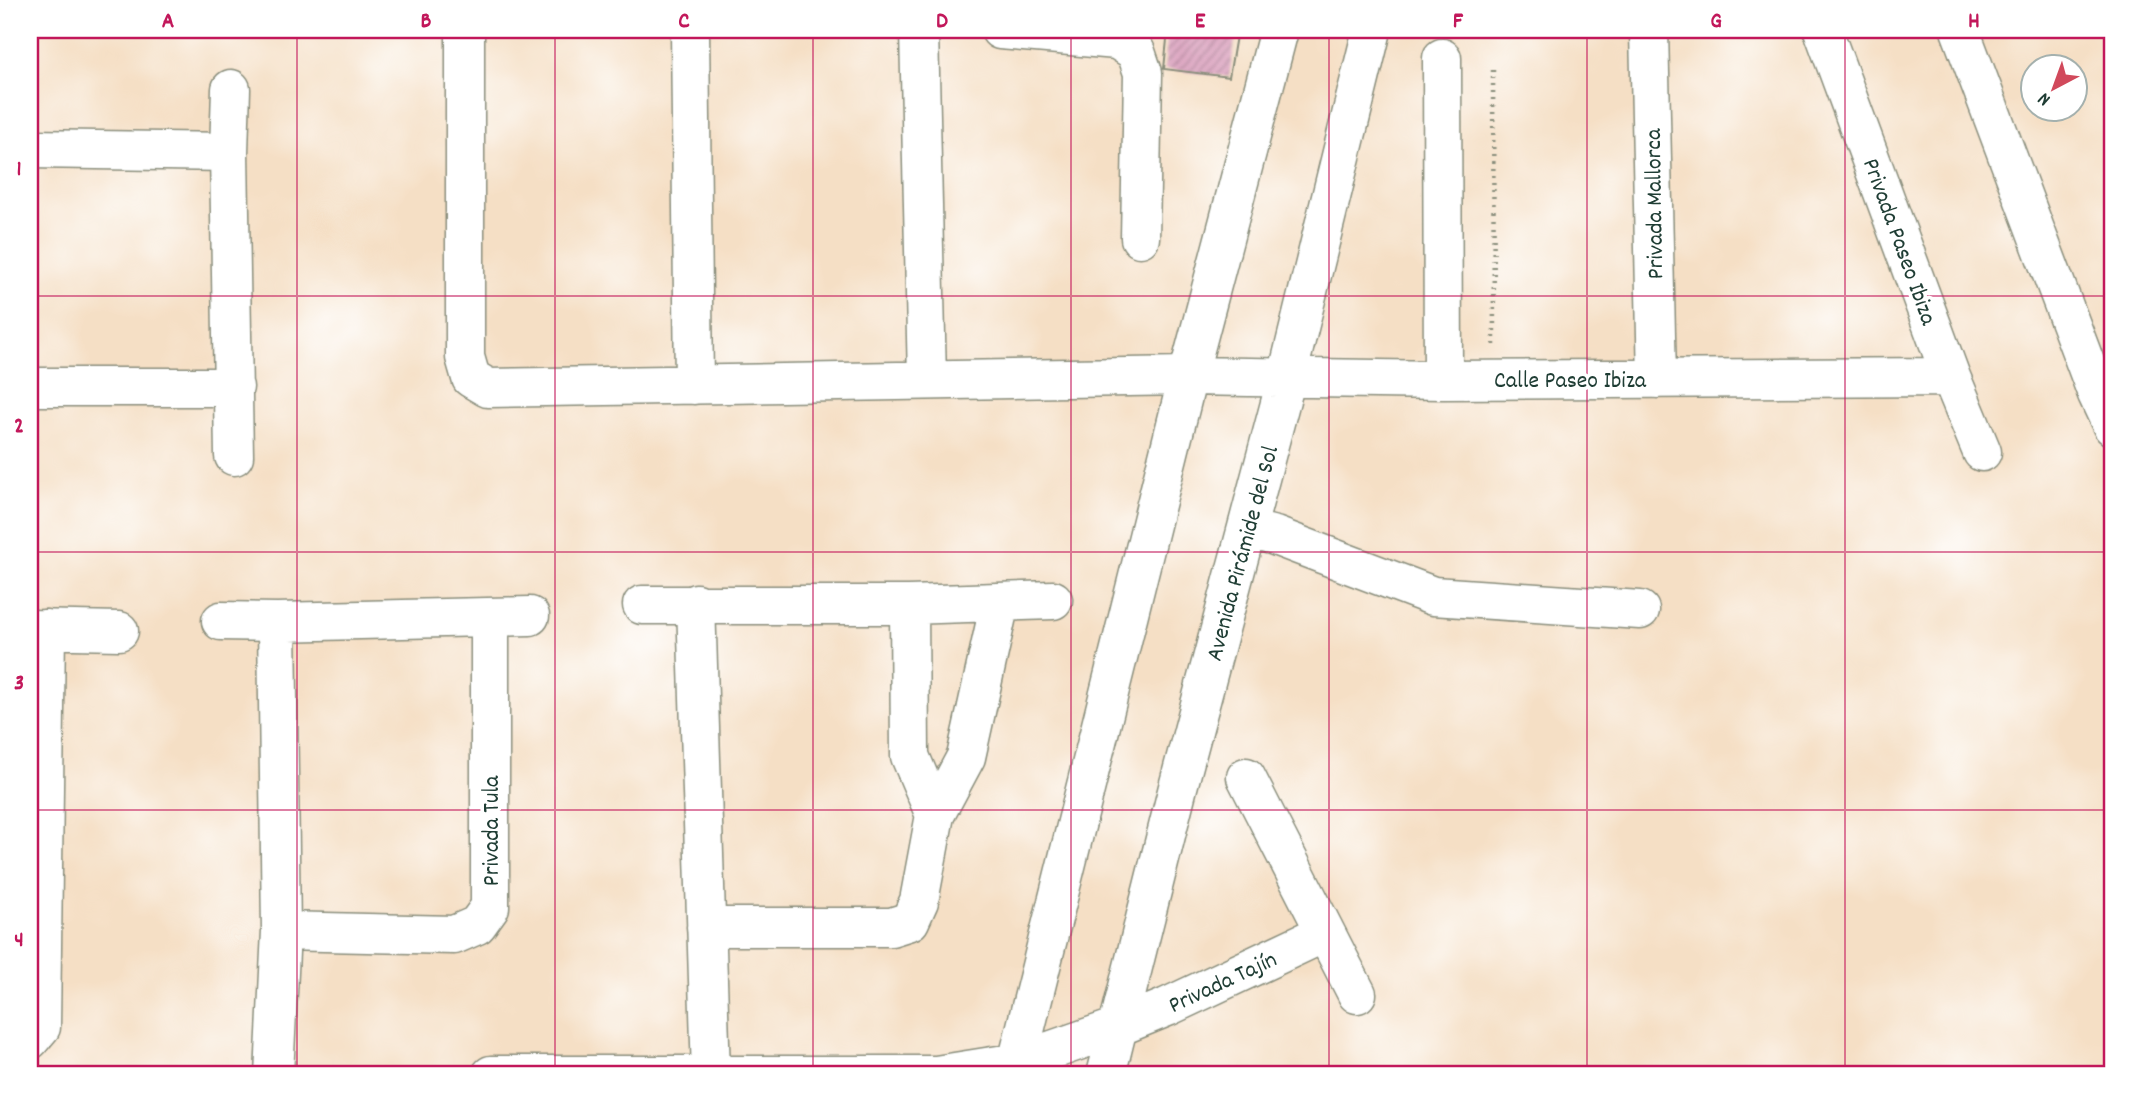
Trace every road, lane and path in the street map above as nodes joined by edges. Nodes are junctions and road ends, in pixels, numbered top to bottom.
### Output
1 (465, 30) edge
2 (690, 30) edge
3 (919, 30) edge
4 (1000, 30) edge
5 (1279, 30) edge
6 (1372, 30) edge
7 (1650, 30) edge
8 (1824, 30) edge
9 (1960, 30) edge
10 (1442, 58) dead end
11 (1493, 70) dead end
12 (231, 89) dead end
13 (30, 149) edge
14 (229, 152) junction
15 (1140, 238) dead end
16 (1188, 376) junction
17 (1287, 377) junction
18 (1951, 377) junction
19 (1494, 378) junction
20 (1657, 379) junction
21 (927, 380) junction
22 (1443, 380) junction
23 (694, 385) junction
24 (30, 387) edge
25 (234, 387) junction
26 (2107, 403) edge
27 (1982, 452) dead end
28 (234, 456) dead end
29 (1248, 528) junction
30 (1053, 600) dead end
31 (1000, 602) junction
32 (696, 603) junction
33 (642, 605) dead end
34 (909, 605) junction
35 (1640, 610) dead end
36 (530, 616) dead end
37 (490, 618) junction
38 (221, 621) dead end
39 (277, 622) junction
40 (38, 629) edge
41 (119, 631) dead end
42 (1246, 777) dead end
43 (935, 815) junction
44 (706, 927) junction
45 (281, 931) junction
46 (1324, 933) junction
47 (1357, 994) dead end
48 (1118, 1027) junction
49 (30, 1040) edge
50 (1016, 1068) edge
51 (711, 1074) edge
52 (274, 1075) edge
53 (491, 1075) edge
54 (1106, 1075) edge

1 - 23 street, Calle Paseo Ibiza
2 - 23 street
3 - 21 street
4 - 15 street
5 - 16 street
6 - 17 street, Avenida Pirámide del Sol
7 - 20 street, Privada Mallorca
8 - 18 street, Privada Paseo Ibiza
9 - 26 street
10 - 22 street
11 - 19 path
12 - 14 street
13 - 14 street
14 - 25 street
16 - 17 street, Calle Paseo Ibiza
16 - 21 street, Calle Paseo Ibiza
16 - 50 street
17 - 22 street, Calle Paseo Ibiza
17 - 29 street, Avenida Pirámide del Sol
18 - 20 street, Calle Paseo Ibiza
18 - 27 street, Privada Paseo Ibiza
19 - 20 street, Calle Paseo Ibiza
19 - 22 street, Calle Paseo Ibiza
21 - 23 street, Calle Paseo Ibiza
24 - 25 street
25 - 28 street
29 - 35 street
29 - 48 street, Avenida Pirámide del Sol
30 - 31 street
31 - 34 street
31 - 43 street
32 - 33 street
32 - 34 street
32 - 44 street
34 - 43 street
36 - 37 street
37 - 39 street
37 - 45 street, Privada Tula
38 - 39 street
39 - 45 street
40 - 41 street
40 - 49 street
42 - 46 street
43 - 44 street
44 - 51 street
45 - 52 street
46 - 47 street
46 - 48 street, Privada Tajín
48 - 50 street, Privada Tajín
48 - 54 street, Avenida Pirámide del Sol
50 - 51 street, Privada Tajín
51 - 53 street, Privada Tajín

